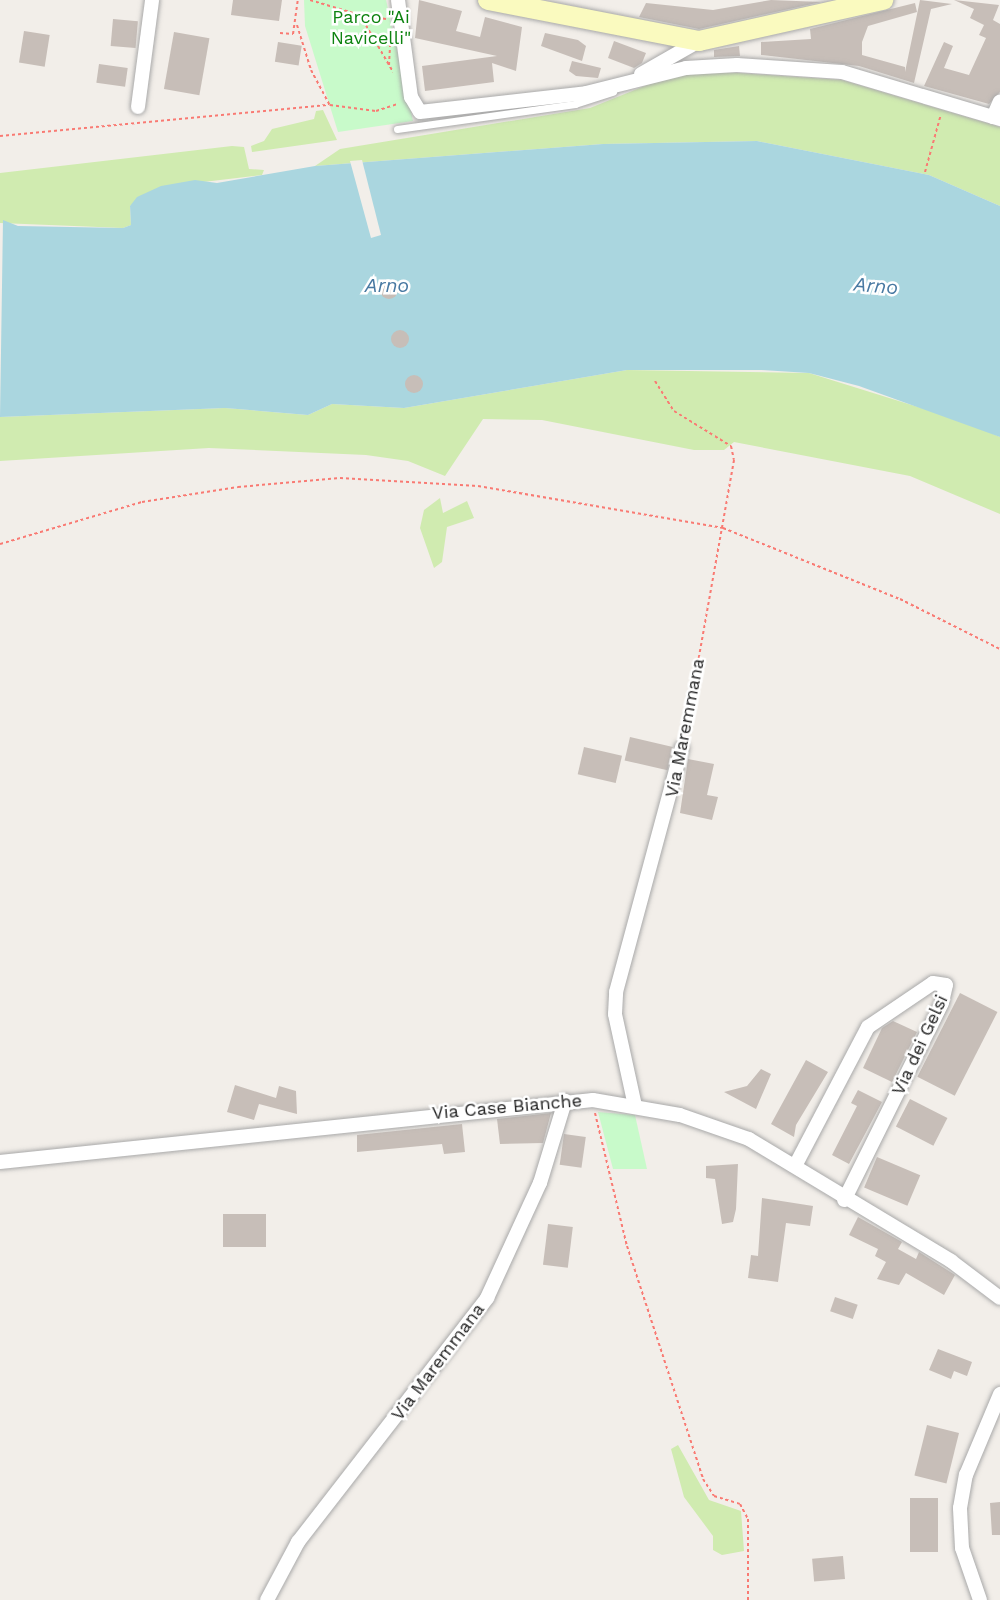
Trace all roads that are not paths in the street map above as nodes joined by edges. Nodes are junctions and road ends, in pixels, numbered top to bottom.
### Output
1 (152, 0) edge
2 (398, 0) edge
3 (488, 0) edge
4 (883, 0) edge
5 (699, 41) junction
6 (629, 81) junction
7 (1000, 101) edge
8 (138, 107) dead end
9 (996, 118) edge
10 (397, 129) dead end
11 (682, 748) road end
12 (565, 1101) junction
13 (635, 1106) junction
14 (0, 1162) edge
15 (795, 1166) junction
16 (844, 1200) junction
17 (1000, 1298) edge
18 (1000, 1394) edge
19 (267, 1600) edge
20 (980, 1600) edge

1 - 8 street
2 - 6 street
3 - 5 street
4 - 5 street
5 - 6 street
6 - 9 street
6 - 10 lane
7 - 9 street
11 - 13 street, Via Maremmana
12 - 13 street, Via Case Bianche
12 - 14 street, Via Case Bianche
12 - 19 street, Via Maremmana
13 - 15 street, Via Case Bianche
15 - 16 street, Via Case Bianche
15 - 16 street, Via dei Gelsi
16 - 17 street, Via Case Bianche
18 - 20 street

